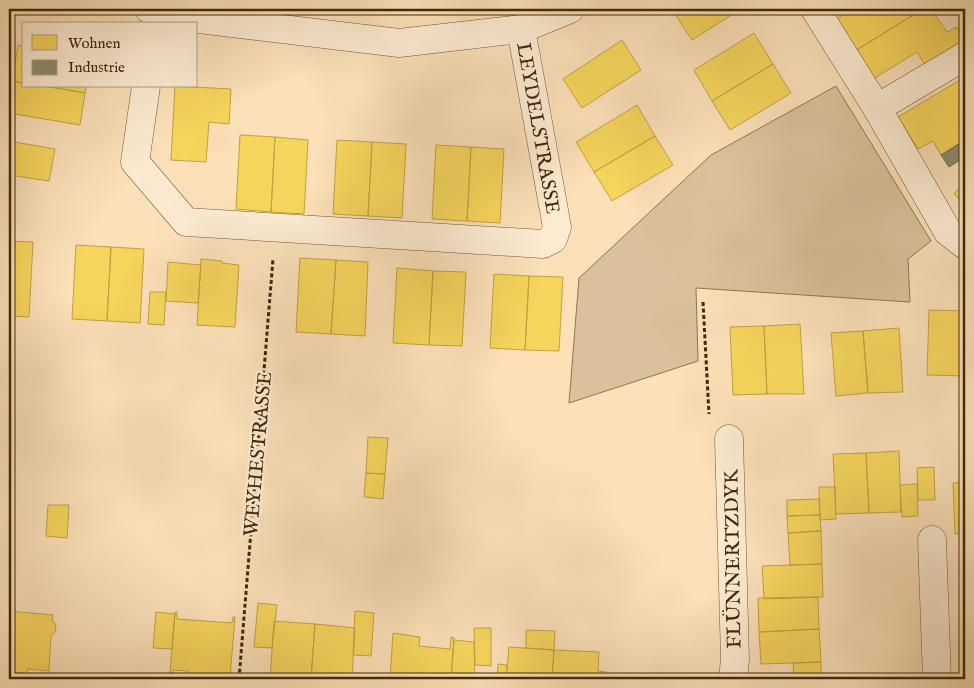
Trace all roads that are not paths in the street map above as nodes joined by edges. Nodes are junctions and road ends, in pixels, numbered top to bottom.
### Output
1 (570, 9) edge
2 (814, 9) edge
3 (155, 14) edge
4 (521, 29) junction
5 (965, 56) edge
6 (146, 88) edge
7 (877, 108) junction
8 (965, 245) edge
9 (729, 439) road end
10 (932, 540) dead end
11 (733, 679) edge
12 (936, 679) edge

1 - 4 street, LEYDELSTRASSE
2 - 7 street
3 - 4 street, LEYDELSTRASSE
4 - 6 street, LEYDELSTRASSE
5 - 7 street
7 - 8 street
9 - 11 street, FLÜNNERTZDYK
10 - 12 street

